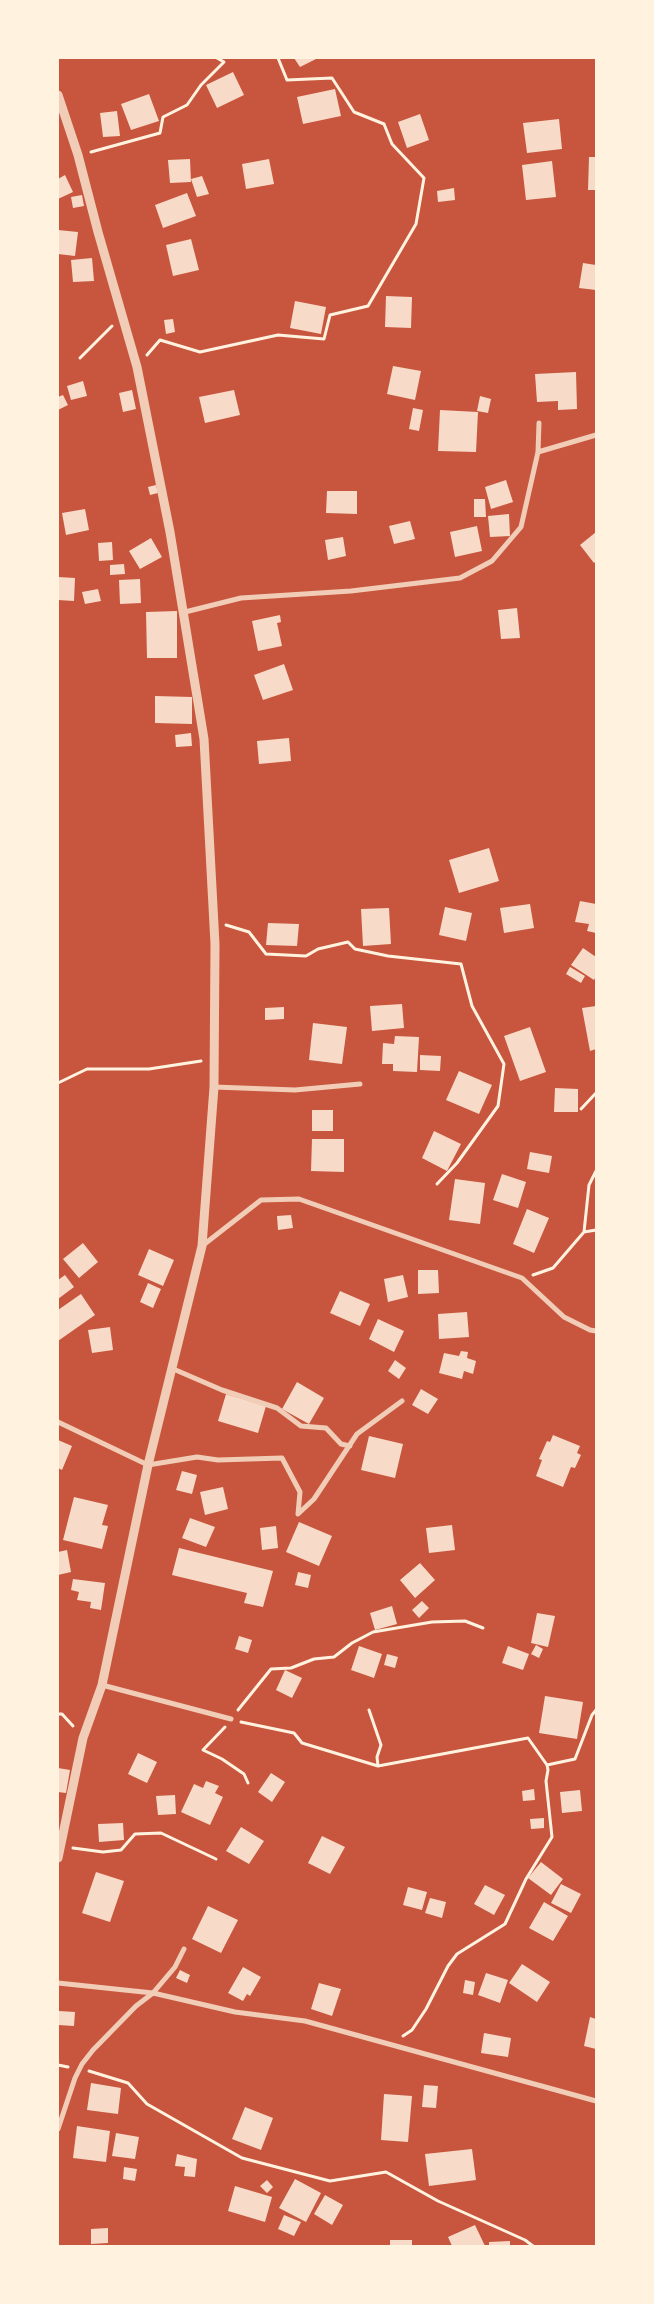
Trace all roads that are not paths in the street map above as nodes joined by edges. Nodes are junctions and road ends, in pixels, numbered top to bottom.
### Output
1 (58, 95) edge
2 (539, 423) dead end
3 (596, 435) edge
4 (538, 452) junction
5 (185, 612) junction
6 (360, 1084) dead end
7 (214, 1087) junction
8 (202, 1246) junction
9 (596, 1331) edge
10 (170, 1368) junction
11 (402, 1401) dead end
12 (58, 1422) edge
13 (350, 1446) junction
14 (148, 1465) junction
15 (102, 1685) junction
16 (231, 1720) road end
17 (58, 1858) edge
18 (184, 1949) dead end
19 (58, 1983) edge
20 (153, 1993) junction
21 (596, 2101) edge
22 (58, 2129) edge

1 - 5 street
2 - 4 street
3 - 4 street
4 - 5 street
5 - 7 street
6 - 7 street
7 - 8 street
8 - 9 street
8 - 10 street
10 - 13 street
10 - 14 street
11 - 13 street
12 - 14 street
13 - 14 street
14 - 15 street
15 - 16 street
15 - 17 street
18 - 20 street
19 - 20 street
20 - 21 street
20 - 22 street

